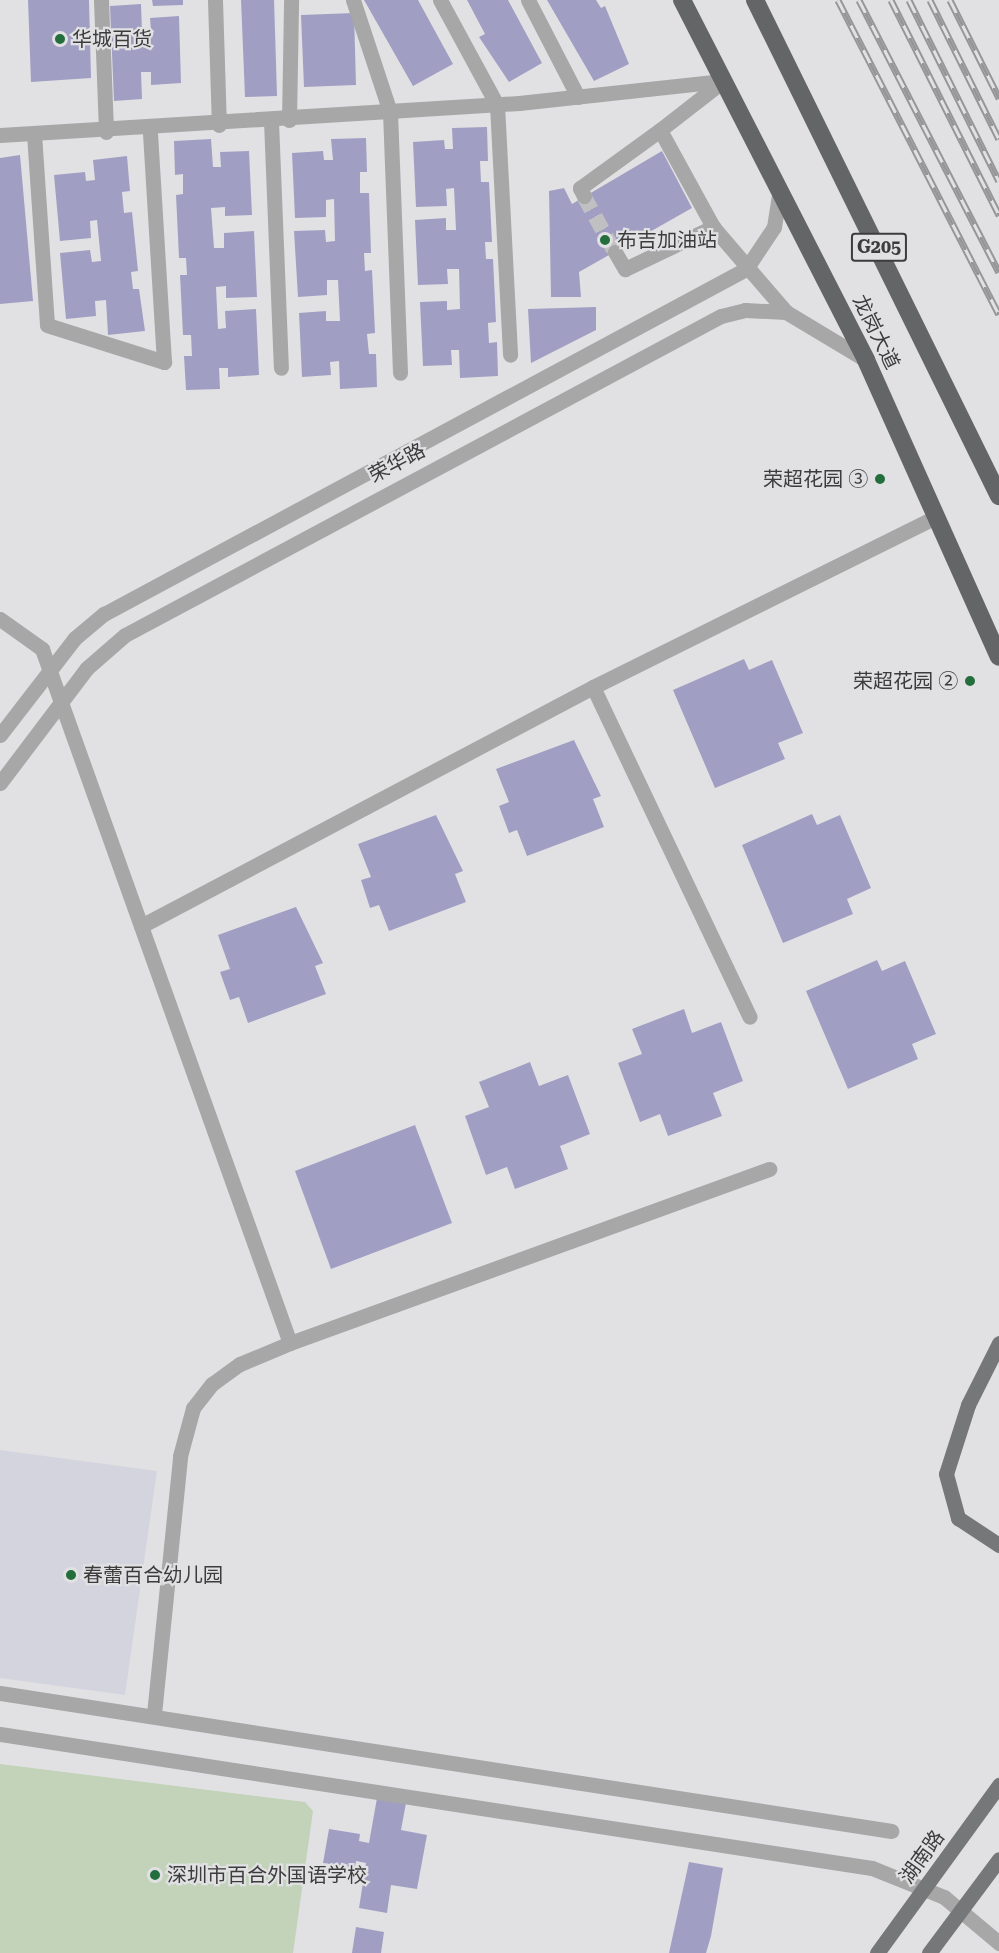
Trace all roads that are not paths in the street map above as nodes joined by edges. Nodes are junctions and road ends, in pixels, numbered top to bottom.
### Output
1 (100, 0) edge
2 (215, 0) edge
3 (291, 0) edge
4 (353, 0) edge
5 (440, 0) edge
6 (528, 0) edge
7 (682, 0) edge
8 (755, 0) edge
9 (723, 81) junction
10 (578, 97) junction
11 (497, 105) junction
12 (390, 112) junction
13 (289, 120) junction
14 (271, 121) junction
15 (219, 125) junction
16 (150, 130) junction
17 (660, 130) junction
18 (106, 132) junction
19 (34, 134) junction
20 (0, 135) edge
21 (780, 191) junction
22 (584, 196) dead end
23 (713, 227) junction
24 (615, 252) tunnel mouth
25 (746, 270) junction
26 (786, 312) junction
27 (510, 355) dead end
28 (866, 360) junction
29 (280, 368) dead end
30 (400, 373) dead end
31 (999, 496) edge
32 (936, 517) junction
33 (0, 620) edge
34 (991, 639) junction
35 (999, 657) edge
36 (999, 666) edge
37 (49, 669) junction
38 (593, 687) junction
39 (59, 704) junction
40 (0, 735) edge
41 (0, 783) edge
42 (141, 926) junction
43 (750, 1017) dead end
44 (769, 1169) dead end
45 (290, 1343) junction
46 (999, 1344) edge
47 (999, 1545) edge
48 (0, 1693) edge
49 (154, 1714) junction
50 (0, 1734) edge
51 (999, 1785) edge
52 (891, 1831) dead end
53 (999, 1859) edge
54 (926, 1887) junction
55 (962, 1909) junction
56 (999, 1943) edge
57 (877, 1953) edge
58 (929, 1953) edge

1 - 18 street
2 - 15 street
3 - 13 street
4 - 12 street
5 - 11 street
6 - 10 street
7 - 9 highway, 龙岗大道
8 - 31 highway, 龙岗大道 / G205
9 - 10 street
9 - 17 street
9 - 21 highway, 龙岗大道
10 - 11 street
11 - 12 street
11 - 27 street
12 - 13 street
12 - 30 street
13 - 14 street
14 - 15 street
14 - 29 street
15 - 16 street
16 - 18 street
16 - 19 street
17 - 22 street
17 - 23 street
18 - 19 street
19 - 20 street
21 - 25 street, 荣华路
21 - 28 highway, 龙岗大道
23 - 24 street
23 - 25 street
25 - 26 street
25 - 37 street, 荣华路
26 - 28 street
26 - 39 street, 荣华路
28 - 32 highway, 龙岗大道
32 - 34 highway, 龙岗大道
32 - 38 street
33 - 37 street
34 - 35 highway, 龙岗大道
34 - 36 main road
37 - 39 street
37 - 40 street, 荣华路
38 - 42 street
38 - 43 street
39 - 41 street, 荣华路
39 - 42 street
42 - 45 street
44 - 45 street
45 - 49 street
46 - 47 main road
48 - 49 street
49 - 52 street
50 - 54 street
51 - 54 main road, 湖南路
53 - 55 main road
54 - 55 street
54 - 57 main road, 湖南路
55 - 56 street
55 - 58 main road

